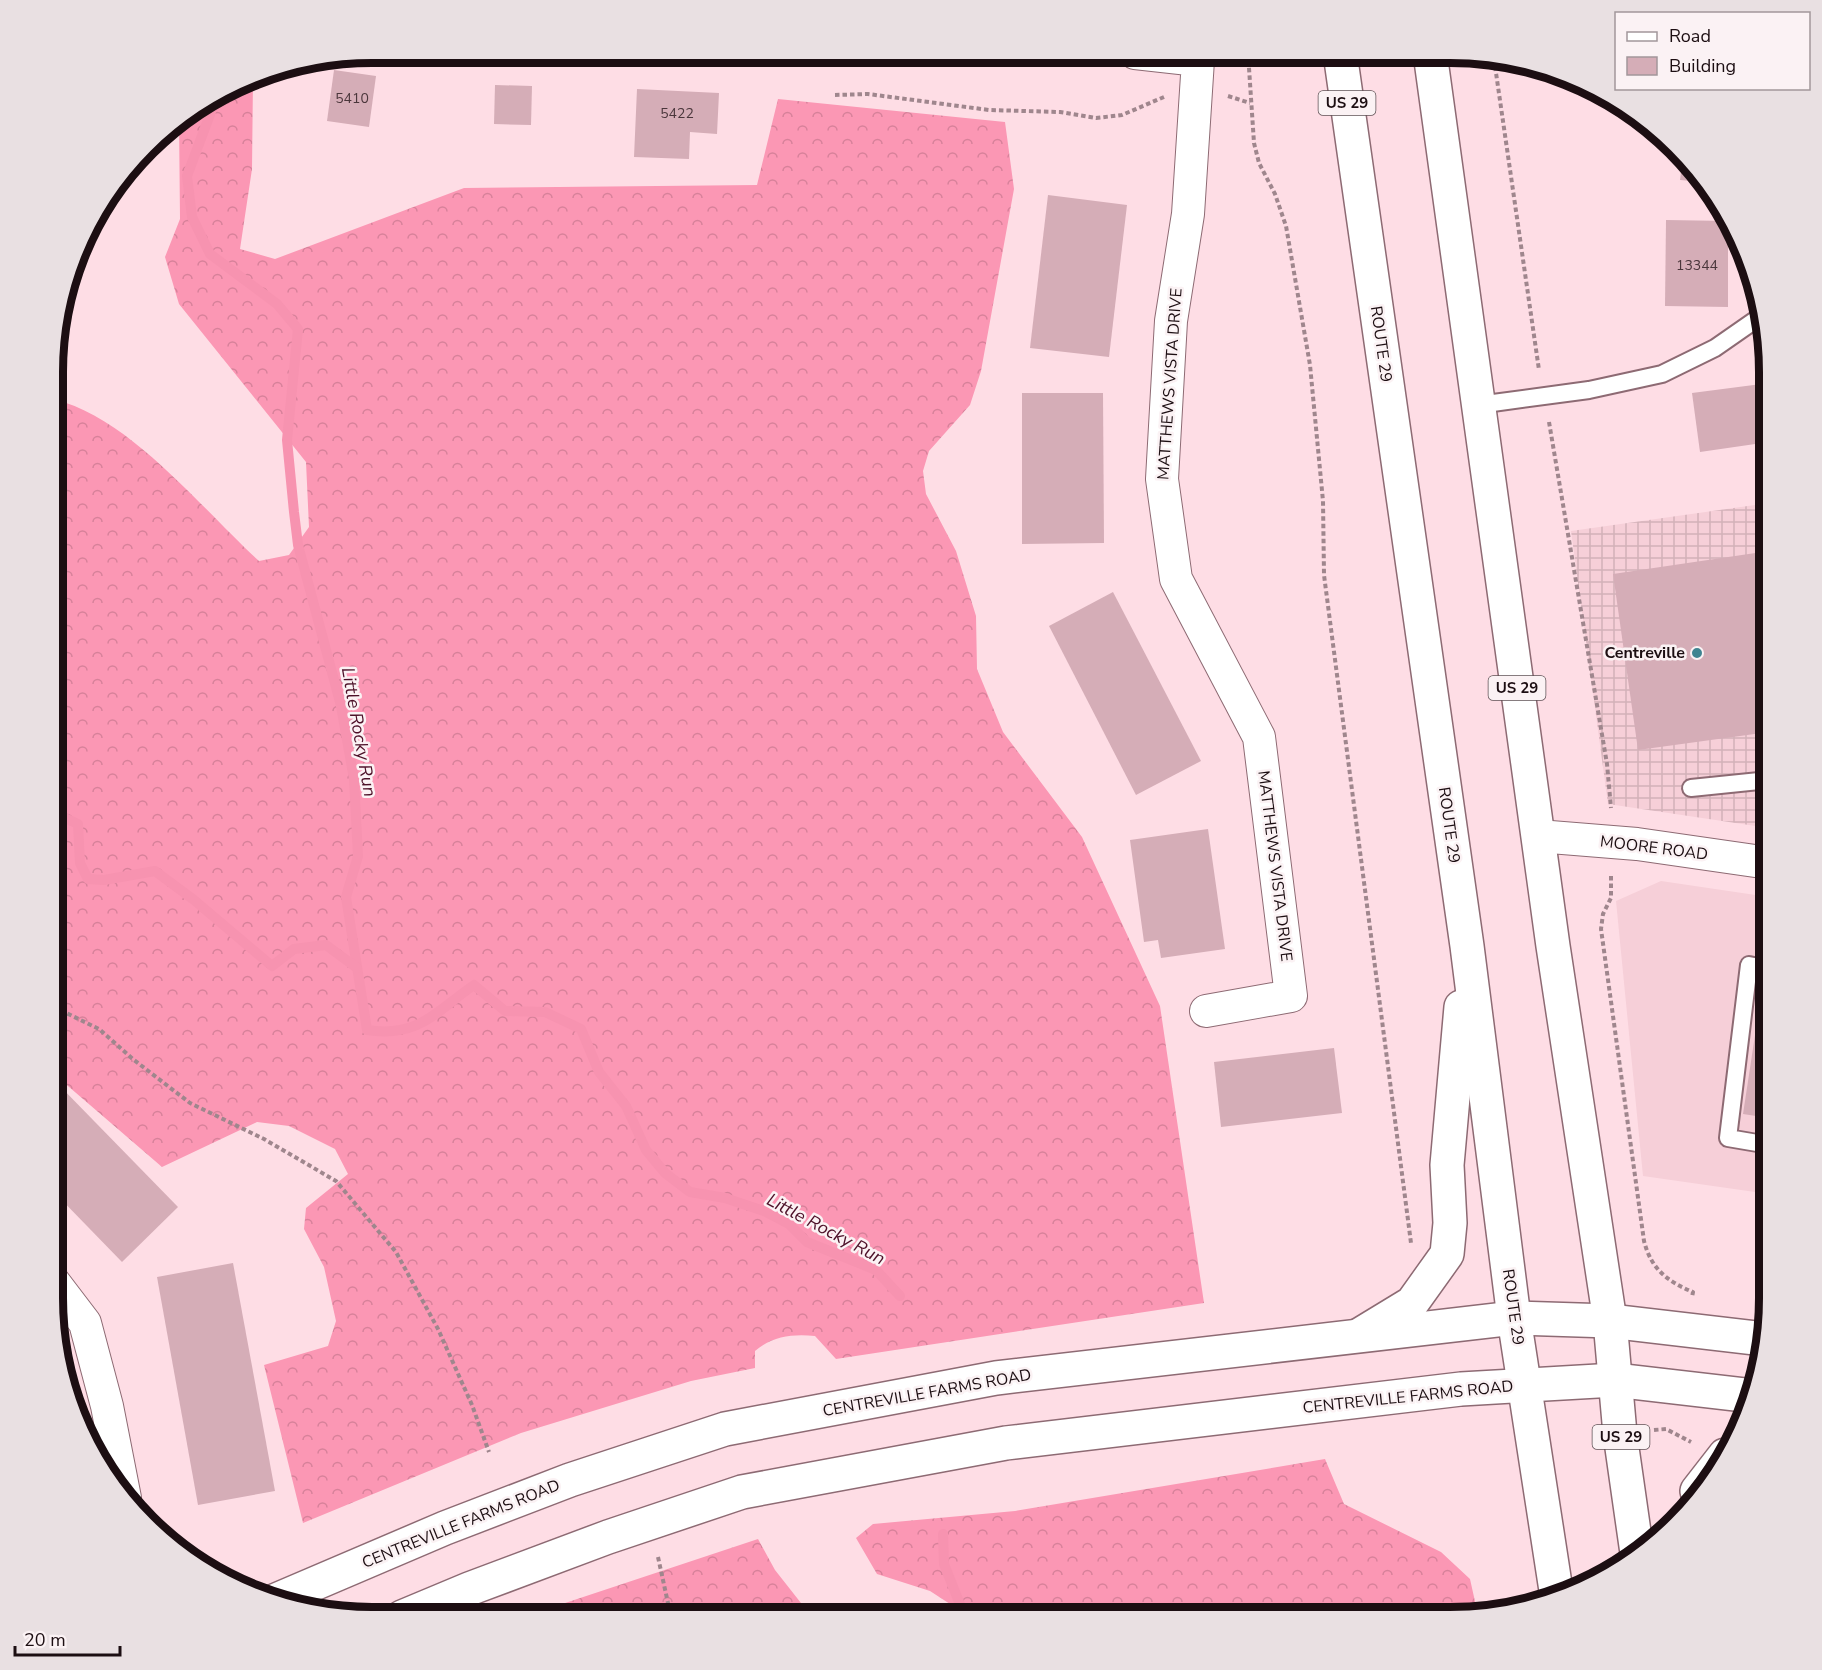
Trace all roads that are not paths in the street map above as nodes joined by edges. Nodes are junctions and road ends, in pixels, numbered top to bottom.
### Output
1 (1198, 63) edge
2 (1341, 63) edge
3 (1431, 63) edge
4 (1754, 321) edge
5 (1478, 405) junction
6 (1759, 781) edge
7 (1691, 788) dead end
8 (1538, 836) junction
9 (1759, 862) edge
10 (1467, 946) junction
11 (1759, 967) edge
12 (1206, 1011) dead end
13 (1759, 1143) edge
14 (63, 1294) edge
15 (1514, 1318) junction
16 (1610, 1321) junction
17 (1361, 1334) junction
18 (1756, 1338) edge
19 (1615, 1380) junction
20 (1525, 1385) junction
21 (1744, 1395) edge
22 (121, 1478) edge
23 (1637, 1544) edge
24 (1556, 1588) edge
25 (288, 1595) edge
26 (426, 1607) edge

1 - 12 street, MATTHEWS VISTA DRIVE
2 - 10 main road, ROUTE 29 / US 29
3 - 5 main road, US 29
4 - 5 lane
5 - 8 main road, US 29
6 - 7 lane
8 - 9 street, MOORE ROAD
8 - 16 main road, US 29
10 - 15 main road, ROUTE 29 / US 29
10 - 17 main road
11 - 13 lane
14 - 22 street
15 - 16 main road, CENTREVILLE FARMS ROAD
15 - 17 main road, CENTREVILLE FARMS ROAD
15 - 20 main road, ROUTE 29 / US 29
16 - 18 main road, CENTREVILLE FARMS ROAD
16 - 19 main road, US 29
17 - 25 main road, CENTREVILLE FARMS ROAD
19 - 20 main road, CENTREVILLE FARMS ROAD
19 - 21 main road, CENTREVILLE FARMS ROAD
19 - 23 main road, US 29
20 - 24 main road, ROUTE 29 / US 29
20 - 26 main road, CENTREVILLE FARMS ROAD

